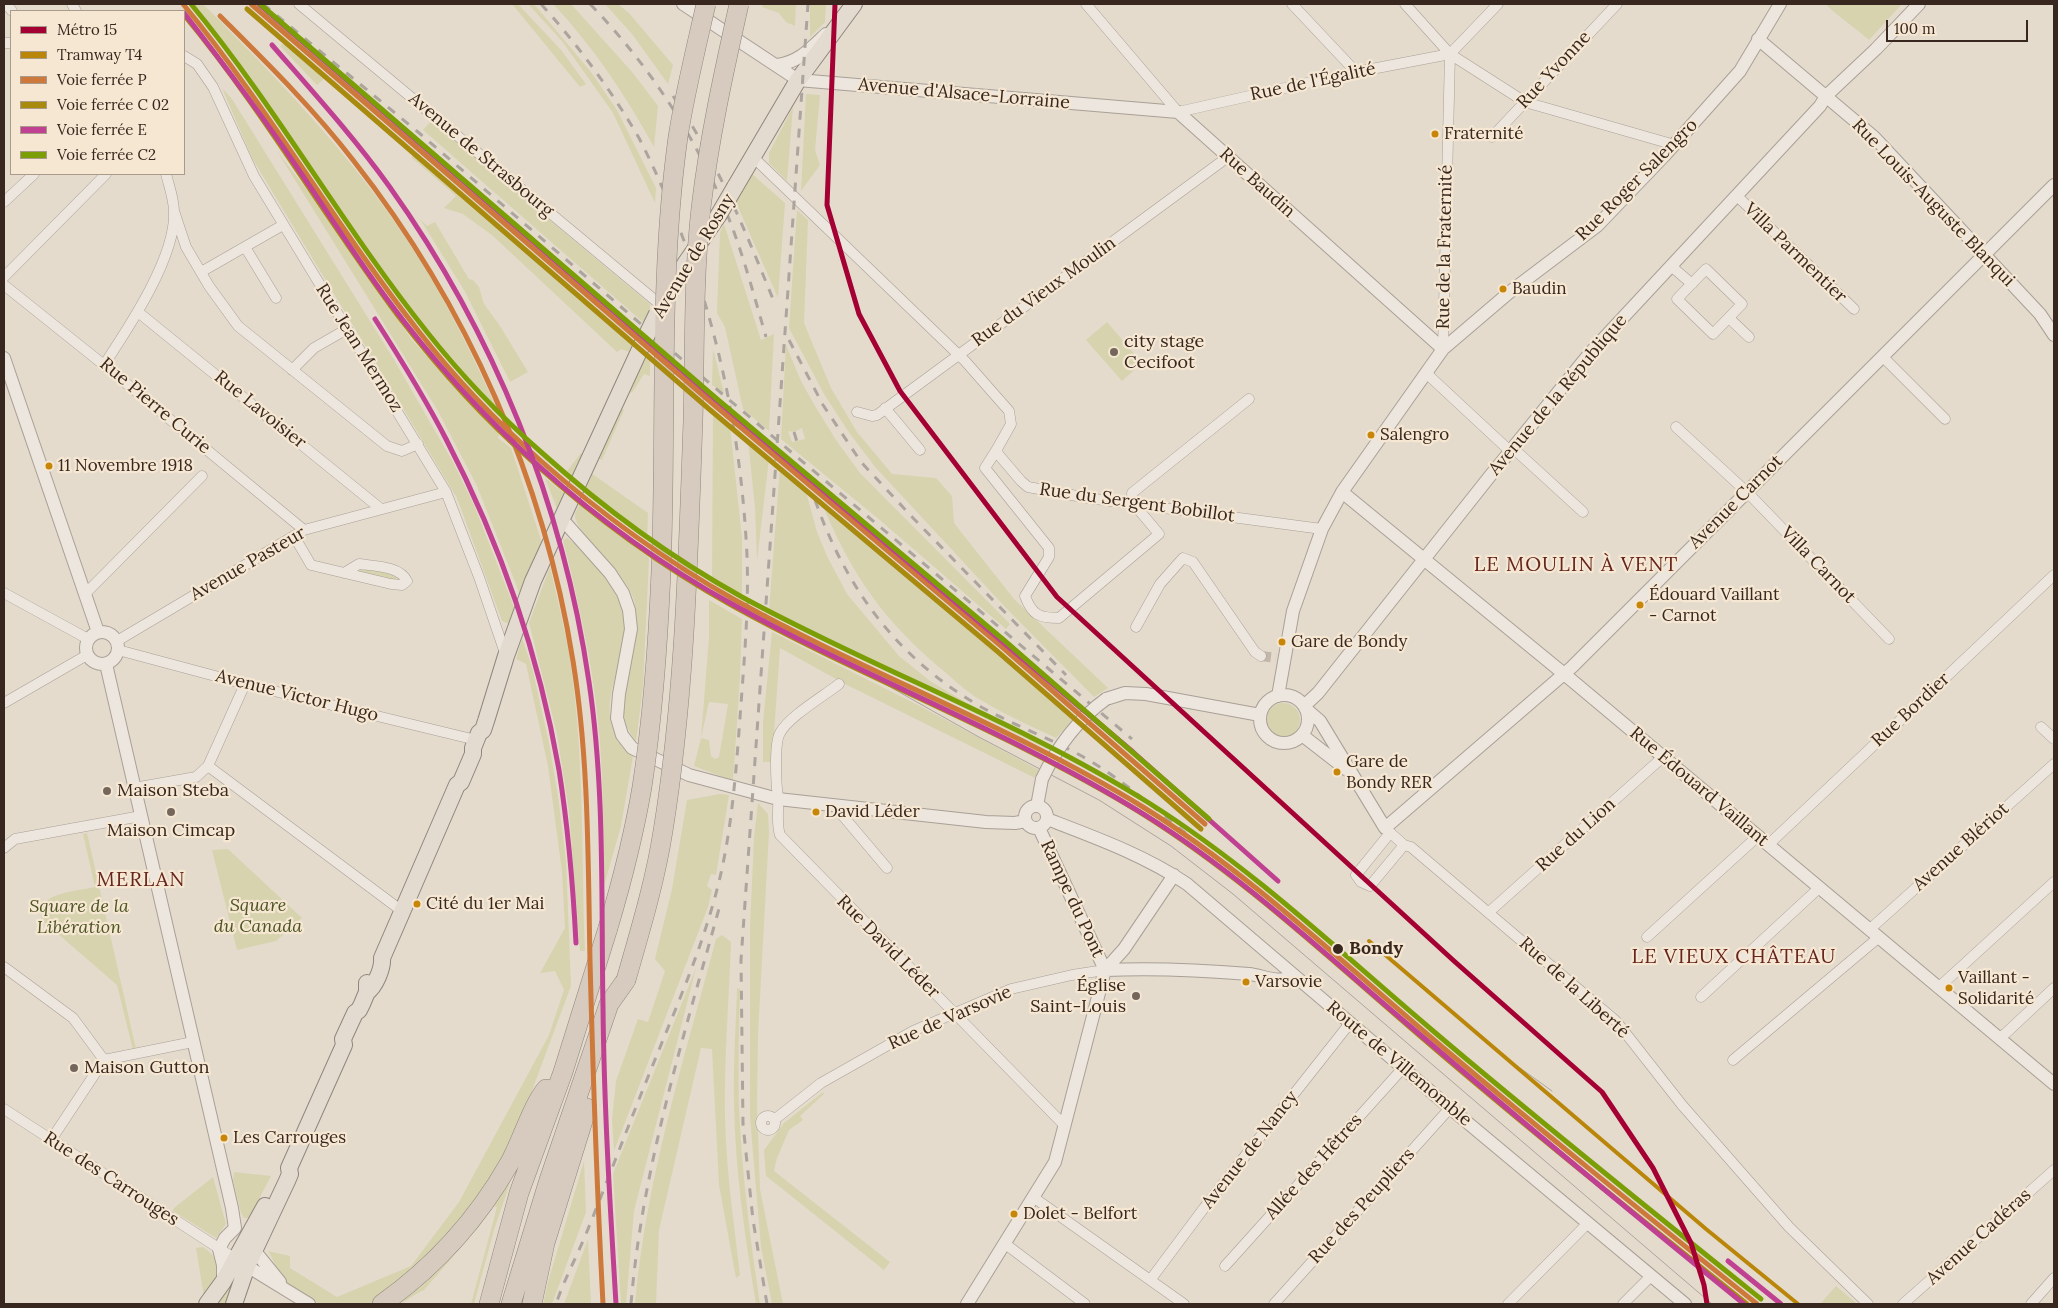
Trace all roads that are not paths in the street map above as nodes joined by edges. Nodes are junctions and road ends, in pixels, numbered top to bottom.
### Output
1 (300, 4) edge
2 (683, 4) edge
3 (706, 4) edge
4 (739, 4) edge
5 (1086, 4) edge
6 (1292, 4) edge
7 (1405, 4) edge
8 (1498, 4) edge
9 (1616, 4) edge
10 (1780, 4) edge
11 (1919, 4) edge
12 (850, 9) edge
13 (1758, 39) junction
14 (1450, 54) junction
15 (185, 57) edge
16 (776, 65) junction
17 (1356, 72) junction
18 (798, 80) junction
19 (1826, 96) junction
20 (1525, 102) junction
21 (1178, 112) junction
22 (1492, 137) dead end
23 (1675, 145) junction
24 (1227, 156) junction
25 (753, 157) junction
26 (33, 175) edge
27 (105, 175) edge
28 (166, 175) edge
29 (2054, 185) edge
30 (1737, 196) junction
31 (4, 202) edge
32 (174, 212) junction
33 (284, 226) junction
34 (186, 247) junction
35 (245, 247) junction
36 (169, 249) junction
37 (1985, 254) junction
38 (1671, 266) junction
39 (201, 272) junction
40 (4, 277) edge
41 (1692, 284) junction
42 (4, 285) edge
43 (276, 298) dead end
44 (1854, 309) dead end
45 (659, 310) junction
46 (138, 312) junction
47 (1729, 318) junction
48 (347, 329) junction
49 (2054, 335) edge
50 (1749, 337) dead end
51 (1443, 349) junction
52 (959, 355) junction
53 (1883, 357) junction
54 (4, 358) edge
55 (104, 365) junction
56 (292, 370) junction
57 (1426, 373) junction
58 (1249, 399) dead end
59 (885, 408) junction
60 (857, 412) dead end
61 (1945, 419) dead end
62 (1676, 427) dead end
63 (418, 444) junction
64 (997, 449) junction
65 (920, 450) dead end
66 (1512, 451) junction
67 (202, 476) dead end
68 (446, 492) junction
69 (1342, 492) junction
70 (1745, 492) junction
71 (1133, 503) junction
72 (381, 509) junction
73 (1583, 512) dead end
74 (560, 522) junction
75 (1322, 529) junction
76 (304, 530) junction
77 (294, 536) junction
78 (1424, 558) junction
79 (344, 573) junction
80 (2054, 575) edge
81 (4, 593) edge
82 (85, 594) junction
83 (1136, 627) dead end
84 (93, 636) junction
85 (1889, 639) dead end
86 (118, 646) junction
87 (87, 655) junction
88 (506, 656) junction
89 (1261, 656) tunnel mouth
90 (106, 664) junction
91 (1564, 674) junction
92 (245, 684) junction
93 (839, 684) dead end
94 (1278, 696) junction
95 (4, 703) edge
96 (1304, 707) junction
97 (1260, 715) junction
98 (2041, 727) dead end
99 (1302, 735) junction
100 (2054, 738) edge
101 (476, 740) junction
102 (1663, 758) junction
103 (2054, 764) edge
104 (208, 766) junction
105 (1351, 773) junction
106 (134, 788) junction
107 (778, 799) junction
108 (1037, 806) junction
109 (841, 807) junction
110 (141, 816) junction
111 (1026, 821) junction
112 (1043, 824) junction
113 (1387, 831) junction
114 (1758, 836) junction
115 (1768, 844) junction
116 (1404, 845) junction
117 (4, 848) edge
118 (887, 868) dead end
119 (1174, 875) junction
120 (2054, 882) edge
121 (1819, 888) junction
122 (402, 911) junction
123 (1489, 912) junction
124 (1873, 934) junction
125 (1647, 938) dead end
126 (4, 967) edge
127 (1105, 970) junction
128 (1292, 974) junction
129 (626, 980) junction
130 (1938, 988) junction
131 (2054, 988) edge
132 (1701, 997) dead end
133 (954, 1013) junction
134 (1350, 1023) junction
135 (1999, 1038) junction
136 (193, 1042) junction
137 (104, 1060) junction
138 (1733, 1060) dead end
139 (1403, 1068) junction
140 (563, 1072) junction
141 (2054, 1084) edge
142 (1450, 1108) junction
143 (4, 1109) edge
144 (774, 1120) dead end
145 (1065, 1126) junction
146 (51, 1140) junction
147 (2054, 1170) edge
148 (1032, 1197) junction
149 (1588, 1223) junction
150 (1004, 1243) junction
151 (246, 1248) junction
152 (219, 1249) junction
153 (1224, 1266) dead end
154 (1651, 1276) junction
155 (2054, 1278) edge
156 (1151, 1279) junction
157 (223, 1282) junction
158 (284, 1288) junction
159 (207, 1304) edge
160 (228, 1304) edge
161 (234, 1304) edge
162 (308, 1304) edge
163 (382, 1304) edge
164 (489, 1304) edge
165 (512, 1304) edge
166 (532, 1304) edge
167 (967, 1304) edge
168 (1085, 1304) edge
169 (1184, 1304) edge
170 (1274, 1304) edge
171 (1508, 1304) edge
172 (1623, 1304) edge
173 (1685, 1304) edge
174 (1868, 1304) edge
175 (1903, 1304) edge
176 (2031, 1304) edge

1 - 45 street, Avenue de Strasbourg
2 - 16 street, Avenue d'Alsace-Lorraine
3 - 140 highway, bridge
4 - 129 highway, bridge
5 - 21 street, Rue Baudin
6 - 17 street
7 - 14 street
8 - 14 street
9 - 20 street, Rue Yvonne
10 - 13 street, Rue Roger Salengro
11 - 19 street, Avenue de la République
12 - 16 street
12 - 18 main road, Avenue de Rosny
13 - 19 street, Rue Louis-Auguste Blanqui
13 - 23 street, Rue Roger Salengro
14 - 17 street, Rue de l'Égalité
14 - 20 street
14 - 51 street, Rue de la Fraternité
15 - 33 street, Rue Jean Mermoz
16 - 18 street, Avenue d'Alsace-Lorraine
17 - 21 street, Rue de l'Égalité
18 - 21 street, Avenue d'Alsace-Lorraine
18 - 25 main road, Avenue de Rosny
19 - 30 street, Avenue de la République
19 - 37 street, Rue Louis-Auguste Blanqui
20 - 22 street, Rue Yvonne
20 - 23 street
21 - 24 street, Rue Baudin
23 - 51 street, Rue Roger Salengro
24 - 51 street, Rue Baudin
24 - 52 street, Rue du Vieux Moulin
25 - 45 main road, Avenue de Rosny, bridge
25 - 52 street
26 - 31 street
27 - 40 street
28 - 32 street
29 - 37 street, Avenue Carnot
30 - 38 street, Avenue de la République
30 - 44 street, Villa Parmentier
32 - 34 street
32 - 36 street
33 - 35 street
33 - 48 street, Rue Jean Mermoz
34 - 36 street
34 - 39 street
35 - 39 street
35 - 43 street
36 - 46 street
37 - 49 street, Rue Louis-Auguste Blanqui
37 - 53 street, Avenue Carnot
38 - 41 street
38 - 66 street, Avenue de la République
39 - 56 street
41 - 47 street
41 - 47 street
42 - 55 street, Rue Pierre Curie
45 - 74 main road, Avenue de Rosny, bridge
46 - 55 street
46 - 72 street, Rue Lavoisier
47 - 50 street
48 - 56 street
48 - 63 street, Rue Jean Mermoz
51 - 57 street, Rue Roger Salengro
52 - 59 street, Rue du Vieux Moulin
52 - 64 street
53 - 61 street
53 - 70 street, Avenue Carnot
54 - 82 street
55 - 76 street, Rue Pierre Curie
56 - 63 street
57 - 66 street
57 - 69 street, Rue Roger Salengro
58 - 71 street
59 - 60 street, Rue du Vieux Moulin
59 - 65 street
62 - 70 street, Villa Carnot
63 - 68 street, Rue Jean Mermoz
64 - 71 street, Rue du Sergent Bobillot
64 - 71 street
66 - 73 street
66 - 78 street, Avenue de la République
67 - 82 street
68 - 72 street, Avenue Pasteur
68 - 88 street, Rue Jean Mermoz
69 - 75 street, Rue Roger Salengro
69 - 78 street, Rue Édouard Vaillant
70 - 85 street, Villa Carnot
70 - 91 street, Avenue Carnot
71 - 75 street, Rue du Sergent Bobillot
72 - 76 street, Avenue Pasteur
74 - 88 main road, Avenue de Rosny
74 - 107 street
75 - 94 street, Rue Roger Salengro
76 - 77 street, Avenue Pasteur
77 - 79 street
77 - 86 street, Avenue Pasteur
78 - 91 street, Rue Édouard Vaillant
78 - 96 street, Avenue de la République
79 - 79 street
80 - 115 street, Rue Bordier
81 - 84 street
82 - 84 street
83 - 89 street
84 - 86 street
84 - 87 street
86 - 90 street
86 - 92 street, Avenue Victor Hugo
87 - 90 street
87 - 95 street
88 - 101 main road, Avenue de Rosny
90 - 106 street
91 - 102 street, Rue Édouard Vaillant
91 - 113 street, Avenue Carnot
92 - 101 street, Avenue Victor Hugo
92 - 104 street
93 - 107 street, Rue David Léder
94 - 96 street
94 - 97 street
96 - 99 street
96 - 105 street, Rue de la Liberté
97 - 99 street
97 - 108 street, bridge
98 - 100 street
99 - 105 street, Rue de la Liberté
101 - 122 main road, Avenue de Rosny
102 - 114 street, Rue Édouard Vaillant
102 - 123 street, Rue du Lion
103 - 124 street, Avenue Blériot
104 - 106 street
104 - 122 street
105 - 113 street, Rue de la Liberté
106 - 110 street
107 - 109 street
107 - 133 street, Rue David Léder
108 - 111 street
108 - 112 street
109 - 111 street
109 - 118 street
110 - 117 street
110 - 136 street
111 - 112 street
112 - 119 street, Route de Villemomble
112 - 127 street, Rampe du Pont
113 - 116 street, Rue de la Liberté
113 - 116 street
114 - 115 street, Rue Édouard Vaillant
114 - 125 street
115 - 121 street, Rue Édouard Vaillant
116 - 123 street, Rue de la Liberté
119 - 127 street
119 - 128 street, Route de Villemomble
120 - 130 street
121 - 124 street, Rue Édouard Vaillant
121 - 132 street
122 - 151 main road, Avenue de Rosny
123 - 174 street, Rue de la Liberté
124 - 130 street, Rue Édouard Vaillant
124 - 138 street, Avenue Blériot
126 - 137 street
127 - 128 street, Rue de Varsovie
127 - 133 street, Rue de Varsovie
127 - 145 street
128 - 134 street, Route de Villemomble
129 - 165 highway
129 - 166 highway
130 - 135 street, Rue Édouard Vaillant
131 - 135 street
133 - 144 street, Rue de Varsovie
133 - 145 street, Rue David Léder
134 - 139 street, Route de Villemomble
134 - 156 street, Avenue de Nancy
135 - 141 street, Rue Édouard Vaillant
136 - 137 street
136 - 151 street
137 - 146 street
139 - 142 street, Route de Villemomble
139 - 153 street, Allée des Hêtres
140 - 163 highway
140 - 164 highway
142 - 149 street, Route de Villemomble
142 - 170 street, Rue des Peupliers
143 - 146 street, Rue des Carrouges
145 - 148 street
146 - 152 street, Rue des Carrouges
147 - 175 street, Avenue Cadéras
148 - 150 street
148 - 156 street
149 - 154 street, Route de Villemomble
149 - 171 street
150 - 167 street
150 - 168 street
151 - 152 street, Rue des Carrouges
151 - 152 street
151 - 157 main road
151 - 158 street
151 - 158 street
151 - 160 street, Avenue de Rosny
151 - 161 main road, Avenue de Rosny
152 - 157 street
154 - 172 street
154 - 173 street, Route de Villemomble
155 - 176 street
156 - 169 street
157 - 159 main road
158 - 162 street

